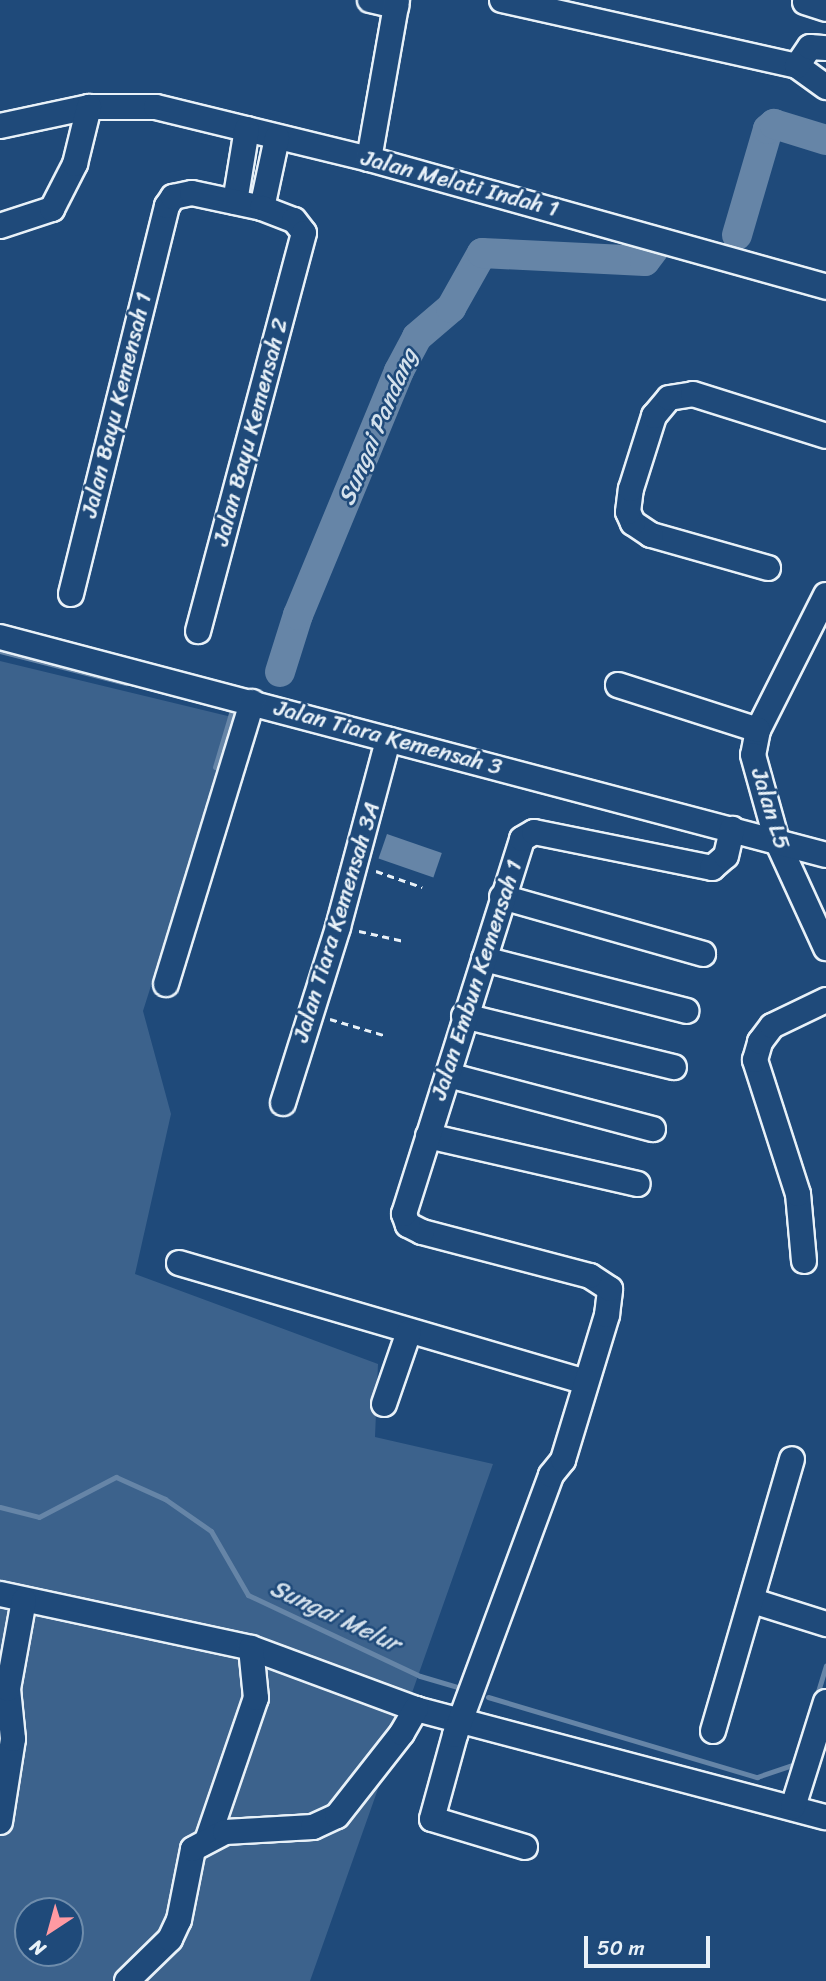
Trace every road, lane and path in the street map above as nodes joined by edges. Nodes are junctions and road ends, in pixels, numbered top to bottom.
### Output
1 (370, 0) edge
2 (502, 0) edge
3 (396, 3) edge
4 (826, 48) edge
5 (797, 66) junction
6 (826, 87) edge
7 (89, 107) junction
8 (0, 126) edge
9 (247, 130) junction
10 (277, 138) junction
11 (369, 159) junction
12 (235, 202) junction
13 (262, 208) junction
14 (0, 226) edge
15 (826, 287) edge
16 (826, 436) edge
17 (768, 569) dead end
18 (71, 594) dead end
19 (826, 595) edge
20 (198, 631) dead end
21 (0, 637) edge
22 (618, 685) dead end
23 (252, 702) junction
24 (758, 730) junction
25 (388, 740) junction
26 (732, 829) junction
27 (776, 841) junction
28 (826, 855) edge
29 (356, 864) junction
30 (422, 887) dead end
31 (502, 897) junction
32 (338, 927) junction
33 (404, 941) dead end
34 (826, 948) edge
35 (703, 954) dead end
36 (484, 959) junction
37 (166, 984) dead end
38 (826, 1000) edge
39 (310, 1012) junction
40 (687, 1012) dead end
41 (464, 1016) junction
42 (387, 1036) dead end
43 (674, 1067) dead end
44 (447, 1075) junction
45 (282, 1103) dead end
46 (653, 1129) dead end
47 (428, 1136) junction
48 (638, 1184) dead end
49 (804, 1261) dead end
50 (179, 1263) dead end
51 (408, 1332) junction
52 (586, 1382) junction
53 (384, 1404) dead end
54 (792, 1460) dead end
55 (12, 1597) edge
56 (753, 1601) junction
57 (826, 1624) edge
58 (251, 1648) junction
59 (826, 1702) edge
60 (416, 1709) junction
61 (469, 1721) junction
62 (713, 1731) dead end
63 (793, 1807) junction
64 (826, 1816) edge
65 (0, 1822) edge
66 (208, 1838) junction
67 (525, 1847) dead end
68 (127, 1981) edge

1 - 3 street
2 - 5 street
3 - 11 street
4 - 5 street
5 - 6 street
7 - 8 street, Jalan Melati Indah 1
7 - 9 street, Jalan Melati Indah 1
7 - 14 street
9 - 10 street, Jalan Melati Indah 1
9 - 12 street
10 - 11 street, Jalan Melati Indah 1
10 - 13 street
11 - 15 street, Jalan Melati Indah 1
12 - 13 street
12 - 18 street, Jalan Bayu Kemensah 1
13 - 20 street, Jalan Bayu Kemensah 2
16 - 17 street
19 - 24 street, Jalan L5
21 - 23 street, Jalan Tiara Kemensah 3
22 - 24 street
23 - 25 street, Jalan Tiara Kemensah 3
23 - 37 street
24 - 27 street, Jalan L5
25 - 26 street, Jalan Tiara Kemensah 3
25 - 29 street, Jalan Tiara Kemensah 3A
26 - 27 street, Jalan Tiara Kemensah 3
26 - 31 street, Jalan Embun Kemensah 1
27 - 28 street, Jalan Tiara Kemensah 3
27 - 34 street, Jalan L5
29 - 30 path
29 - 32 street, Jalan Tiara Kemensah 3A
31 - 35 street
31 - 36 street, Jalan Embun Kemensah 1
32 - 33 path
32 - 39 street, Jalan Tiara Kemensah 3A
36 - 40 street
36 - 41 street, Jalan Embun Kemensah 1
38 - 49 street
39 - 42 path
39 - 45 street, Jalan Tiara Kemensah 3A
41 - 43 street
41 - 44 street, Jalan Embun Kemensah 1
44 - 46 street
44 - 47 street, Jalan Embun Kemensah 1
47 - 48 street
47 - 52 street, Jalan Embun Kemensah 1
50 - 51 street
51 - 52 street
51 - 53 street
52 - 61 street
54 - 56 street
55 - 58 street
55 - 65 street
56 - 57 street
56 - 62 street
58 - 60 street
58 - 66 street
59 - 63 street
60 - 61 street
60 - 66 street
61 - 63 street
61 - 67 street
63 - 64 street
66 - 68 street

